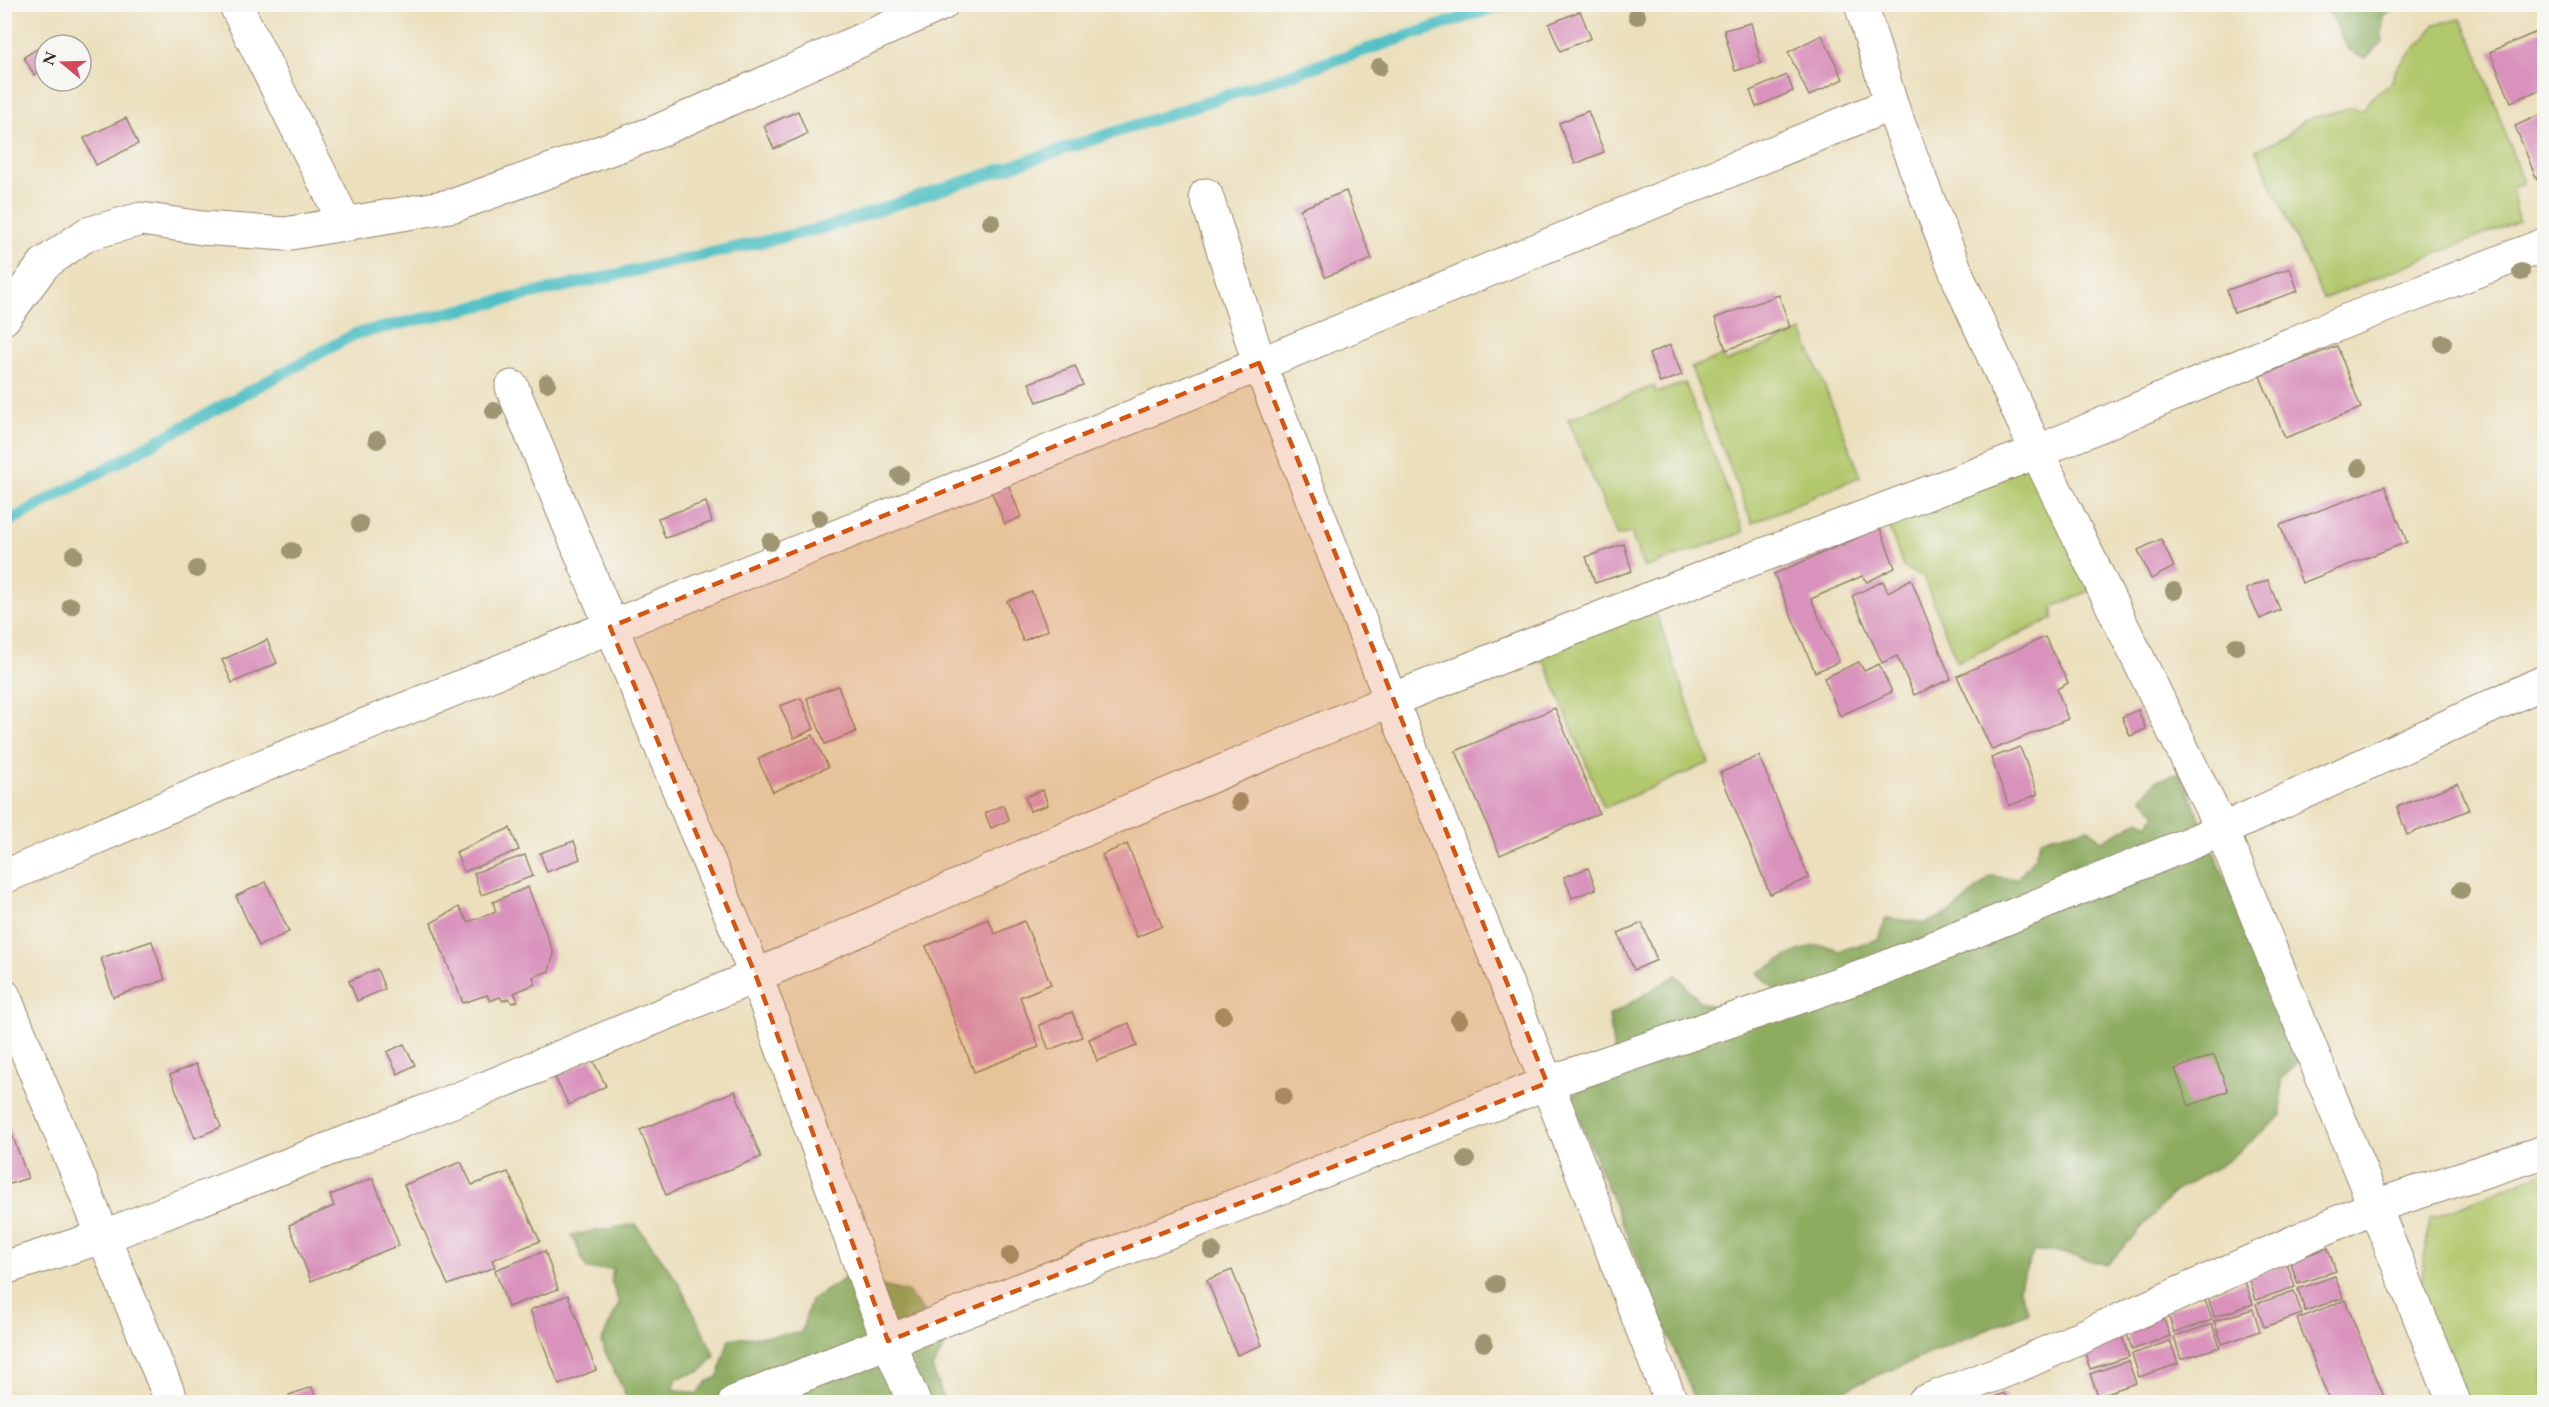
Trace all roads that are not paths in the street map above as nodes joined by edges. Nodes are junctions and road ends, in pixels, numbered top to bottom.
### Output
1 (235, 4) edge
2 (942, 4) edge
3 (1861, 4) edge
4 (1891, 104) junction
5 (1206, 195) dead end
6 (346, 225) junction
7 (2544, 245) edge
8 (4, 318) edge
9 (1259, 363) junction
10 (512, 387) dead end
11 (2037, 452) junction
12 (610, 627) junction
13 (2544, 682) edge
14 (1391, 700) junction
15 (2222, 830) junction
16 (4, 877) edge
17 (756, 976) junction
18 (4, 996) edge
19 (1547, 1083) junction
20 (2544, 1152) edge
21 (2375, 1206) junction
22 (105, 1236) junction
23 (4, 1268) edge
24 (888, 1341) junction
25 (172, 1402) edge
26 (735, 1402) edge
27 (914, 1402) edge
28 (1671, 1402) edge
29 (1924, 1402) edge
30 (2454, 1402) edge

1 - 6 street
2 - 6 street
3 - 4 street
4 - 9 street
4 - 11 street
5 - 9 street
6 - 8 street
7 - 11 street
9 - 12 street
9 - 14 street
10 - 12 street
11 - 14 street
11 - 15 street
12 - 16 street
12 - 17 street
13 - 15 street
14 - 17 street
14 - 19 street
15 - 19 street
15 - 21 street
17 - 22 street
17 - 24 street
18 - 22 street
19 - 24 street
19 - 28 street
20 - 21 street
21 - 29 street
21 - 30 street
22 - 23 street
22 - 25 street
24 - 26 street
24 - 27 street

